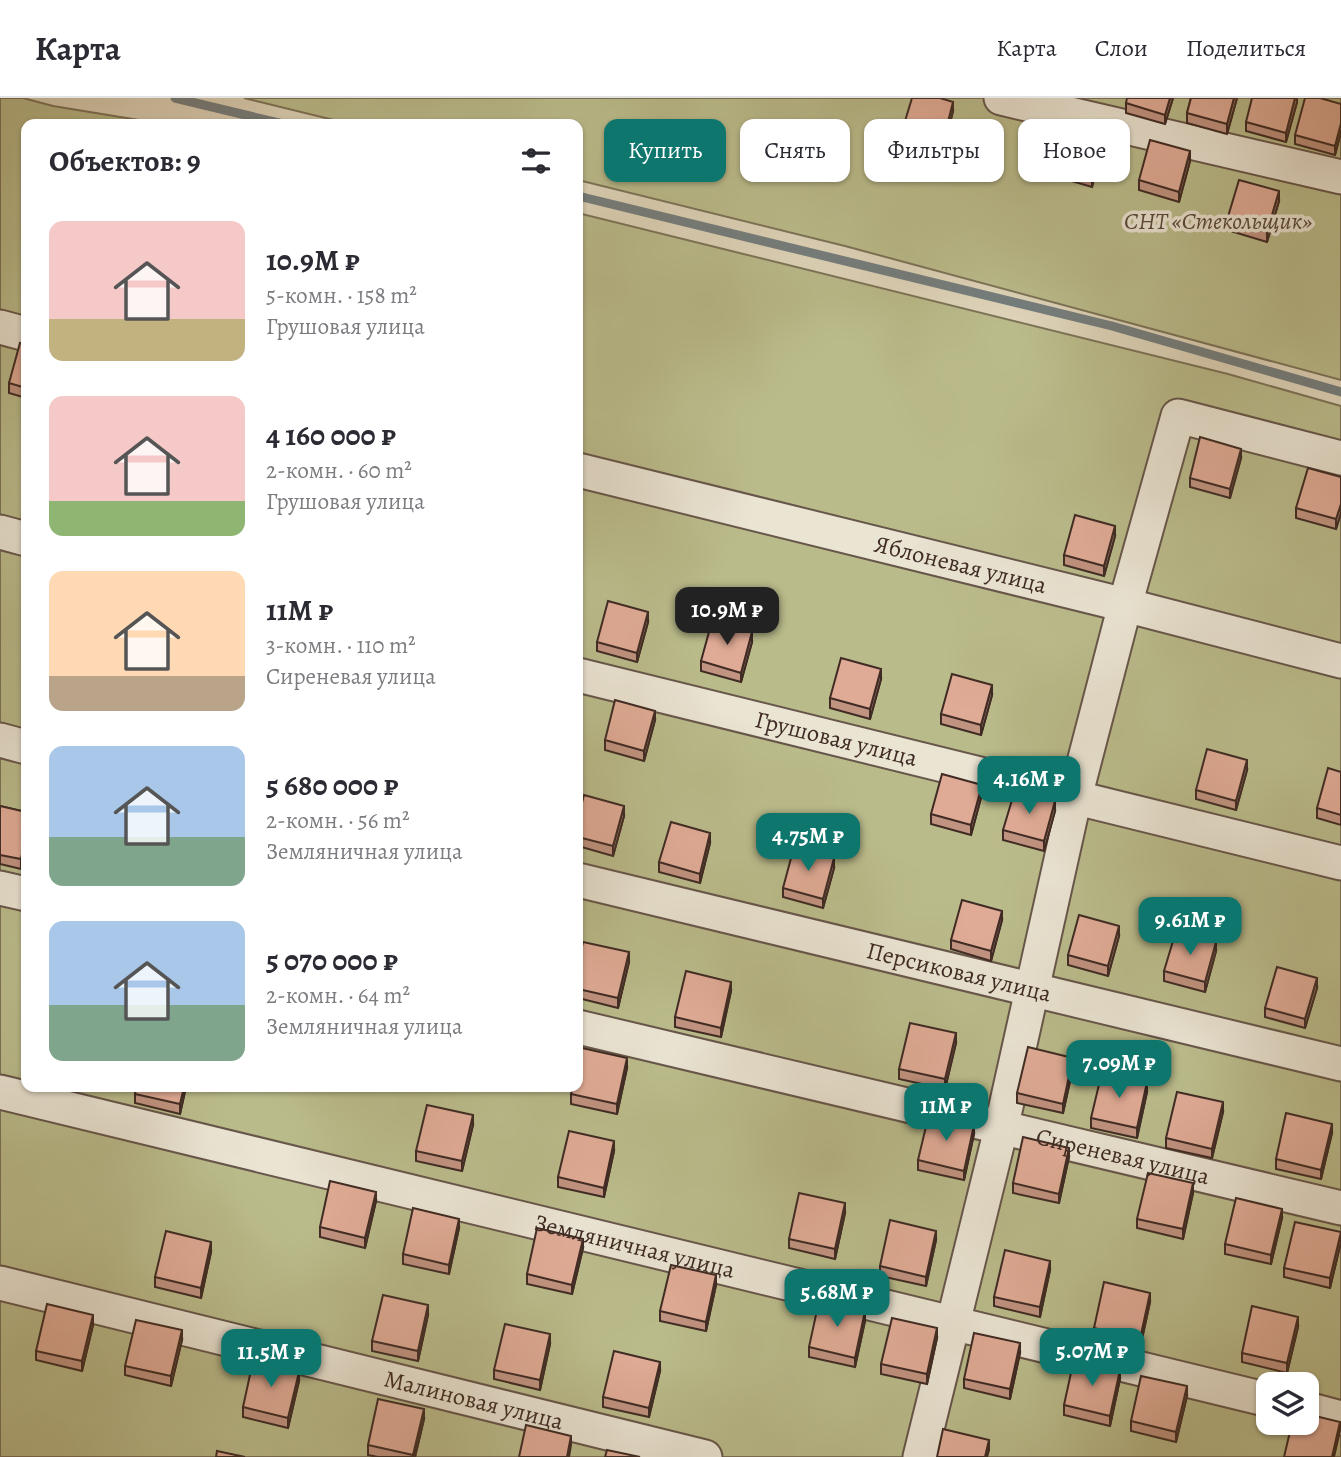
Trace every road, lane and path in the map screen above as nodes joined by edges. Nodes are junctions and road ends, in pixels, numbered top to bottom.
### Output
1 (1001, 98) edge
2 (1341, 177) edge
3 (0, 327) edge
4 (21, 333) edge
5 (1341, 458) edge
6 (583, 471) edge
7 (0, 532) edge
8 (21, 538) edge
9 (1125, 605) junction
10 (1341, 661) edge
11 (583, 676) edge
12 (0, 740) edge
13 (21, 746) edge
14 (1075, 797) junction
15 (1341, 863) edge
16 (583, 881) edge
17 (0, 888) edge
18 (21, 893) edge
19 (1031, 990) junction
20 (583, 1028) edge
21 (1341, 1064) edge
22 (0, 1091) edge
23 (1001, 1129) junction
24 (1341, 1208) edge
25 (0, 1283) edge
26 (954, 1325) junction
27 (1256, 1397) edge
28 (1319, 1412) edge
29 (1341, 1418) edge
30 (705, 1457) edge
31 (920, 1457) edge

1 - 2 street
3 - 4 street
5 - 9 street
6 - 9 street, Яблоневая улица
7 - 8 street
9 - 10 street, Яблоневая улица
9 - 14 street
11 - 14 street, Грушовая улица
12 - 13 street
14 - 15 street, Грушовая улица
14 - 19 street
16 - 19 street, Персиковая улица
17 - 18 street
19 - 21 street, Персиковая улица
19 - 23 street
20 - 23 street, Сиреневая улица
22 - 26 street, Земляничная улица
23 - 24 street, Сиреневая улица
23 - 26 street
25 - 30 street, Малиновая улица
26 - 27 street, Земляничная улица
26 - 31 street
28 - 29 street

